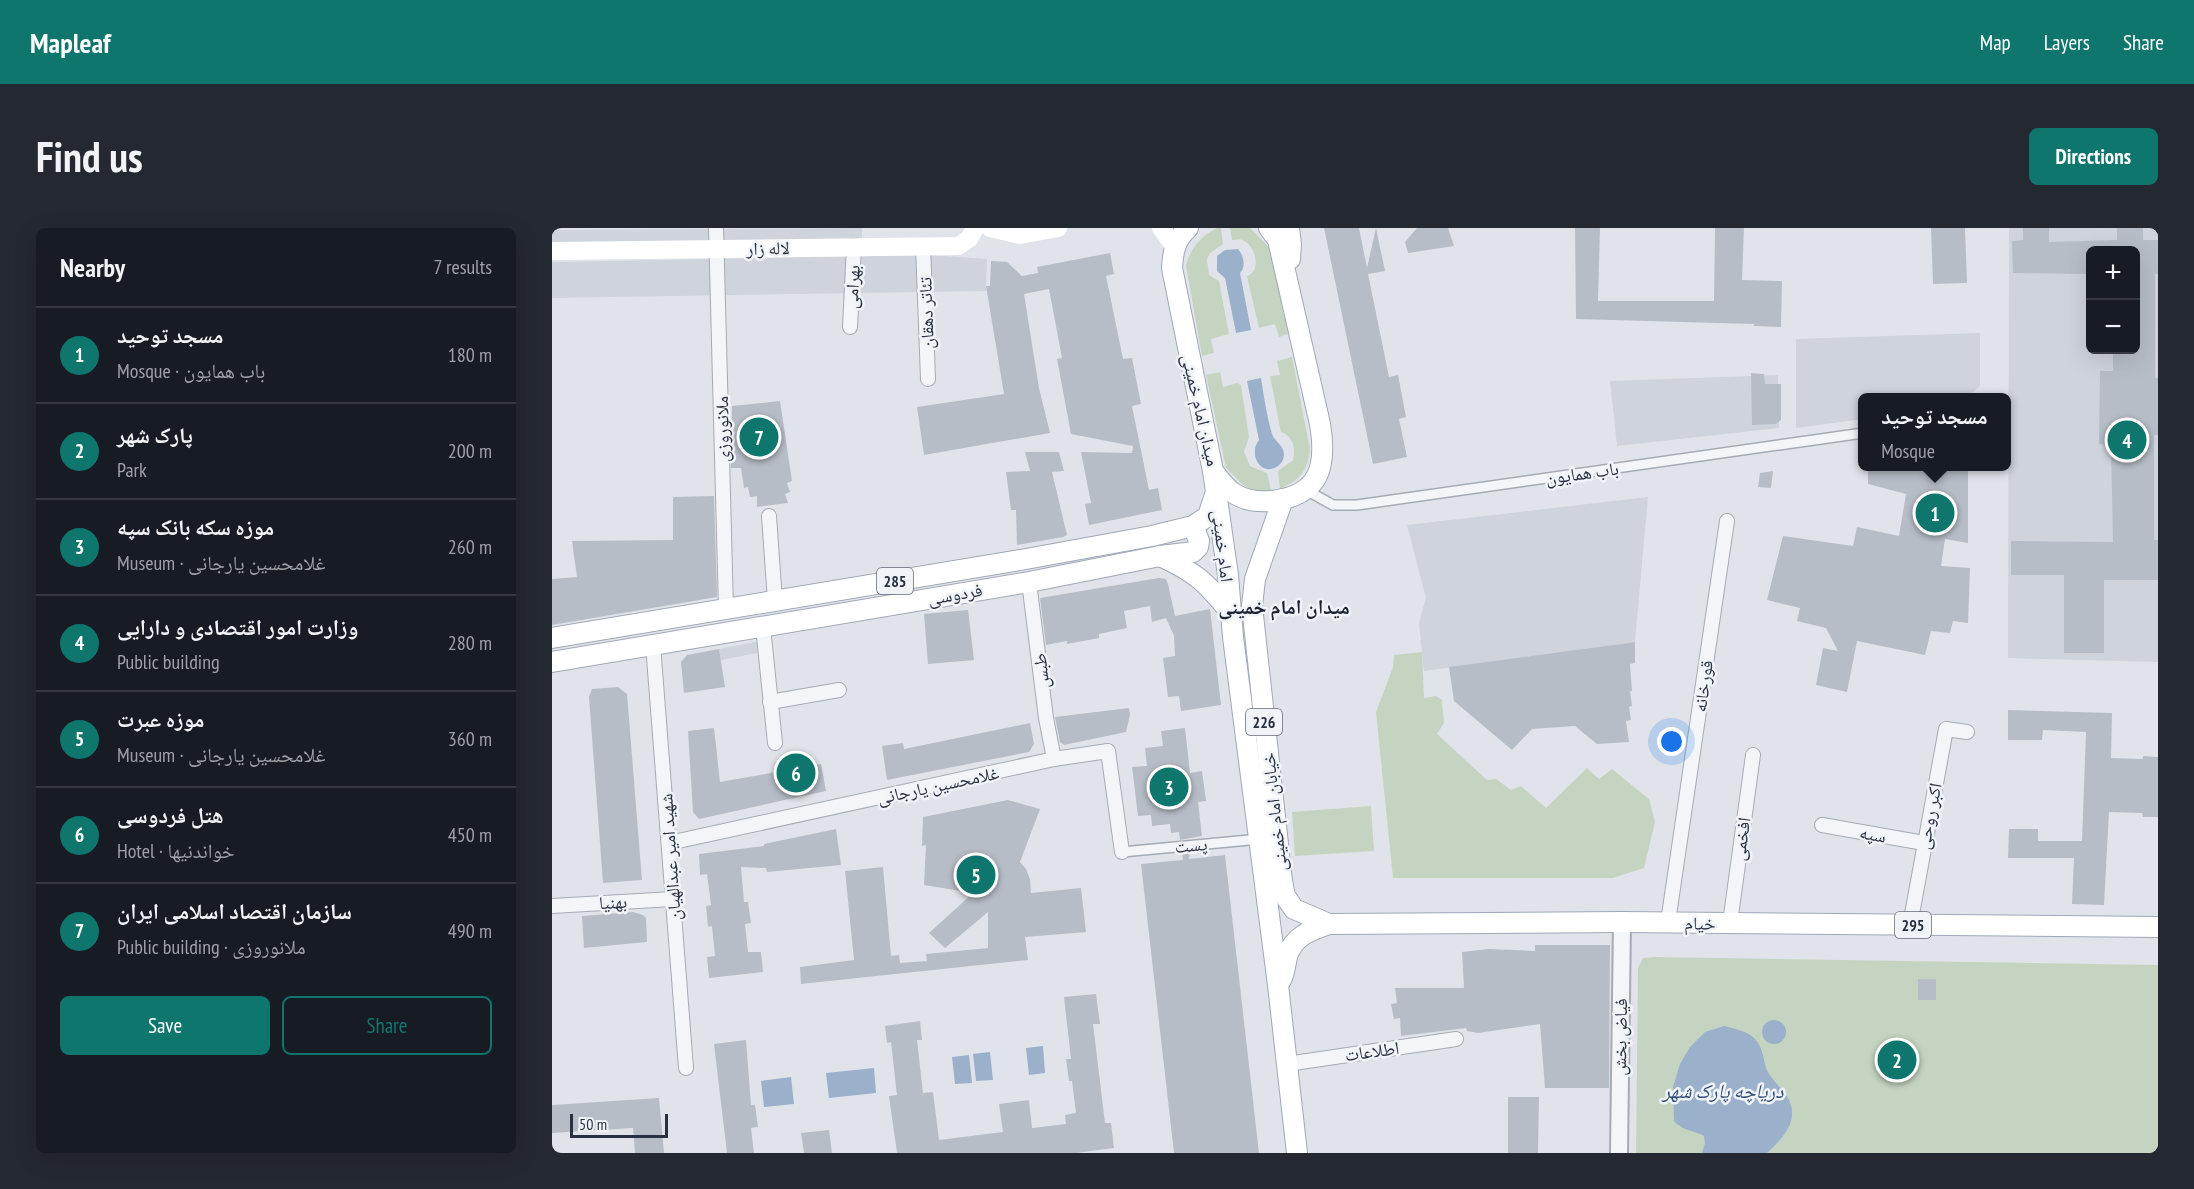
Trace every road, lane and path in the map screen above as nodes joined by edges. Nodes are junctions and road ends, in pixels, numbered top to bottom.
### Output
1 (716, 228) edge
2 (975, 228) edge
3 (990, 228) edge
4 (1058, 228) edge
5 (1161, 228) edge
6 (1188, 228) edge
7 (1269, 228) edge
8 (1289, 228) edge
9 (854, 246) junction
10 (923, 246) junction
11 (1174, 246) junction
12 (717, 248) junction
13 (552, 250) edge
14 (1288, 280) junction
15 (850, 327) dead end
16 (928, 379) dead end
17 (1858, 434) edge
18 (1213, 471) junction
19 (1304, 489) junction
20 (1216, 492) junction
21 (1283, 499) junction
22 (770, 516) dead end
23 (1727, 521) dead end
24 (1193, 526) junction
25 (1160, 556) junction
26 (1026, 559) junction
27 (1029, 582) junction
28 (775, 601) junction
29 (726, 609) junction
30 (1230, 612) junction
31 (651, 620) junction
32 (763, 627) junction
33 (575, 634) junction
34 (552, 638) edge
35 (653, 645) junction
36 (578, 657) junction
37 (552, 662) edge
38 (838, 690) dead end
39 (770, 702) junction
40 (1246, 728) joint
41 (1967, 732) dead end
42 (775, 743) dead end
43 (1753, 755) dead end
44 (1054, 759) junction
45 (1822, 825) dead end
46 (1260, 839) junction
47 (669, 843) junction
48 (1924, 843) junction
49 (1122, 852) joint
50 (673, 899) junction
51 (552, 906) edge
52 (1618, 922) junction
53 (1668, 922) junction
54 (1730, 923) junction
55 (1329, 924) junction
56 (1910, 925) junction
57 (2158, 927) edge
58 (1278, 985) junction
59 (1456, 1039) dead end
60 (1287, 1064) junction
61 (686, 1068) dead end
62 (1297, 1153) edge
63 (1608, 1153) edge
64 (1619, 1153) edge

1 - 12 street, ملانوروزی
2 - 10 main road, لاله زار
3 - 4 main road
5 - 11 main road
6 - 11 main road
7 - 14 main road
8 - 14 main road
9 - 10 main road, لاله زار
9 - 12 main road, لاله زار
9 - 15 street, بهرامی
10 - 16 street, تئاتر دهقان
11 - 18 main road, میدان امام خمینی
12 - 13 main road, لاله زار
12 - 29 street, ملانوروزی
14 - 19 main road
17 - 19 street, باب همایون
18 - 20 main road, امام خمینی / 226
18 - 21 main road, میدان امام خمینی
19 - 21 main road, میدان امام خمینی
20 - 24 main road
20 - 30 main road, امام خمینی / 226
21 - 55 main road, خیابان امام خمینی / 226
22 - 28 street
23 - 53 street, قورخانه
24 - 25 main road, فردوسی
24 - 26 main road, فردوسی / 285
25 - 27 main road, فردوسی / 285
25 - 30 main road
26 - 27 main road
26 - 28 main road, فردوسی / 285
27 - 32 main road, فردوسی / 285
27 - 44 street, طبس
28 - 29 main road, فردوسی / 285
29 - 31 main road, فردوسی / 285
30 - 40 main road, امام خمینی / 226
31 - 33 main road, فردوسی / 285
31 - 35 main road
32 - 35 main road, فردوسی / 285
32 - 39 street
33 - 34 main road, فردوسی / 285
33 - 36 main road
35 - 36 main road, فردوسی / 285
35 - 47 street, شهید امیر عبدالهیان
36 - 37 main road, فردوسی / 285
38 - 39 street
39 - 42 street
40 - 46 main road, خیابان امام خمینی / 226
41 - 48 street, اکبر روحی
43 - 54 street, افخمی
44 - 47 street, غلامحسین یارجانی
44 - 49 street, غلامحسین یارجانی
45 - 48 street, سپه
46 - 49 street, پست
46 - 58 main road, خیابان امام خمینی / 226
47 - 50 street, شهید امیر عبدالهیان
48 - 56 street, اکبر روحی
50 - 51 street, بهنیا
50 - 61 street, شهید امیر عبدالهیان
52 - 53 main road, خیام / 295
52 - 55 main road, خیام / 295
52 - 63 street, فیاض بخش
52 - 64 street, فیاض بخش
53 - 54 main road, خیام / 295
54 - 56 main road, خیام / 295
55 - 58 main road, خیام / 295
56 - 57 main road, خیام / 295
58 - 60 main road, خیابان امام خمینی / 226
59 - 60 street, اطلاعات
60 - 62 main road, خیابان امام خمینی / 226

